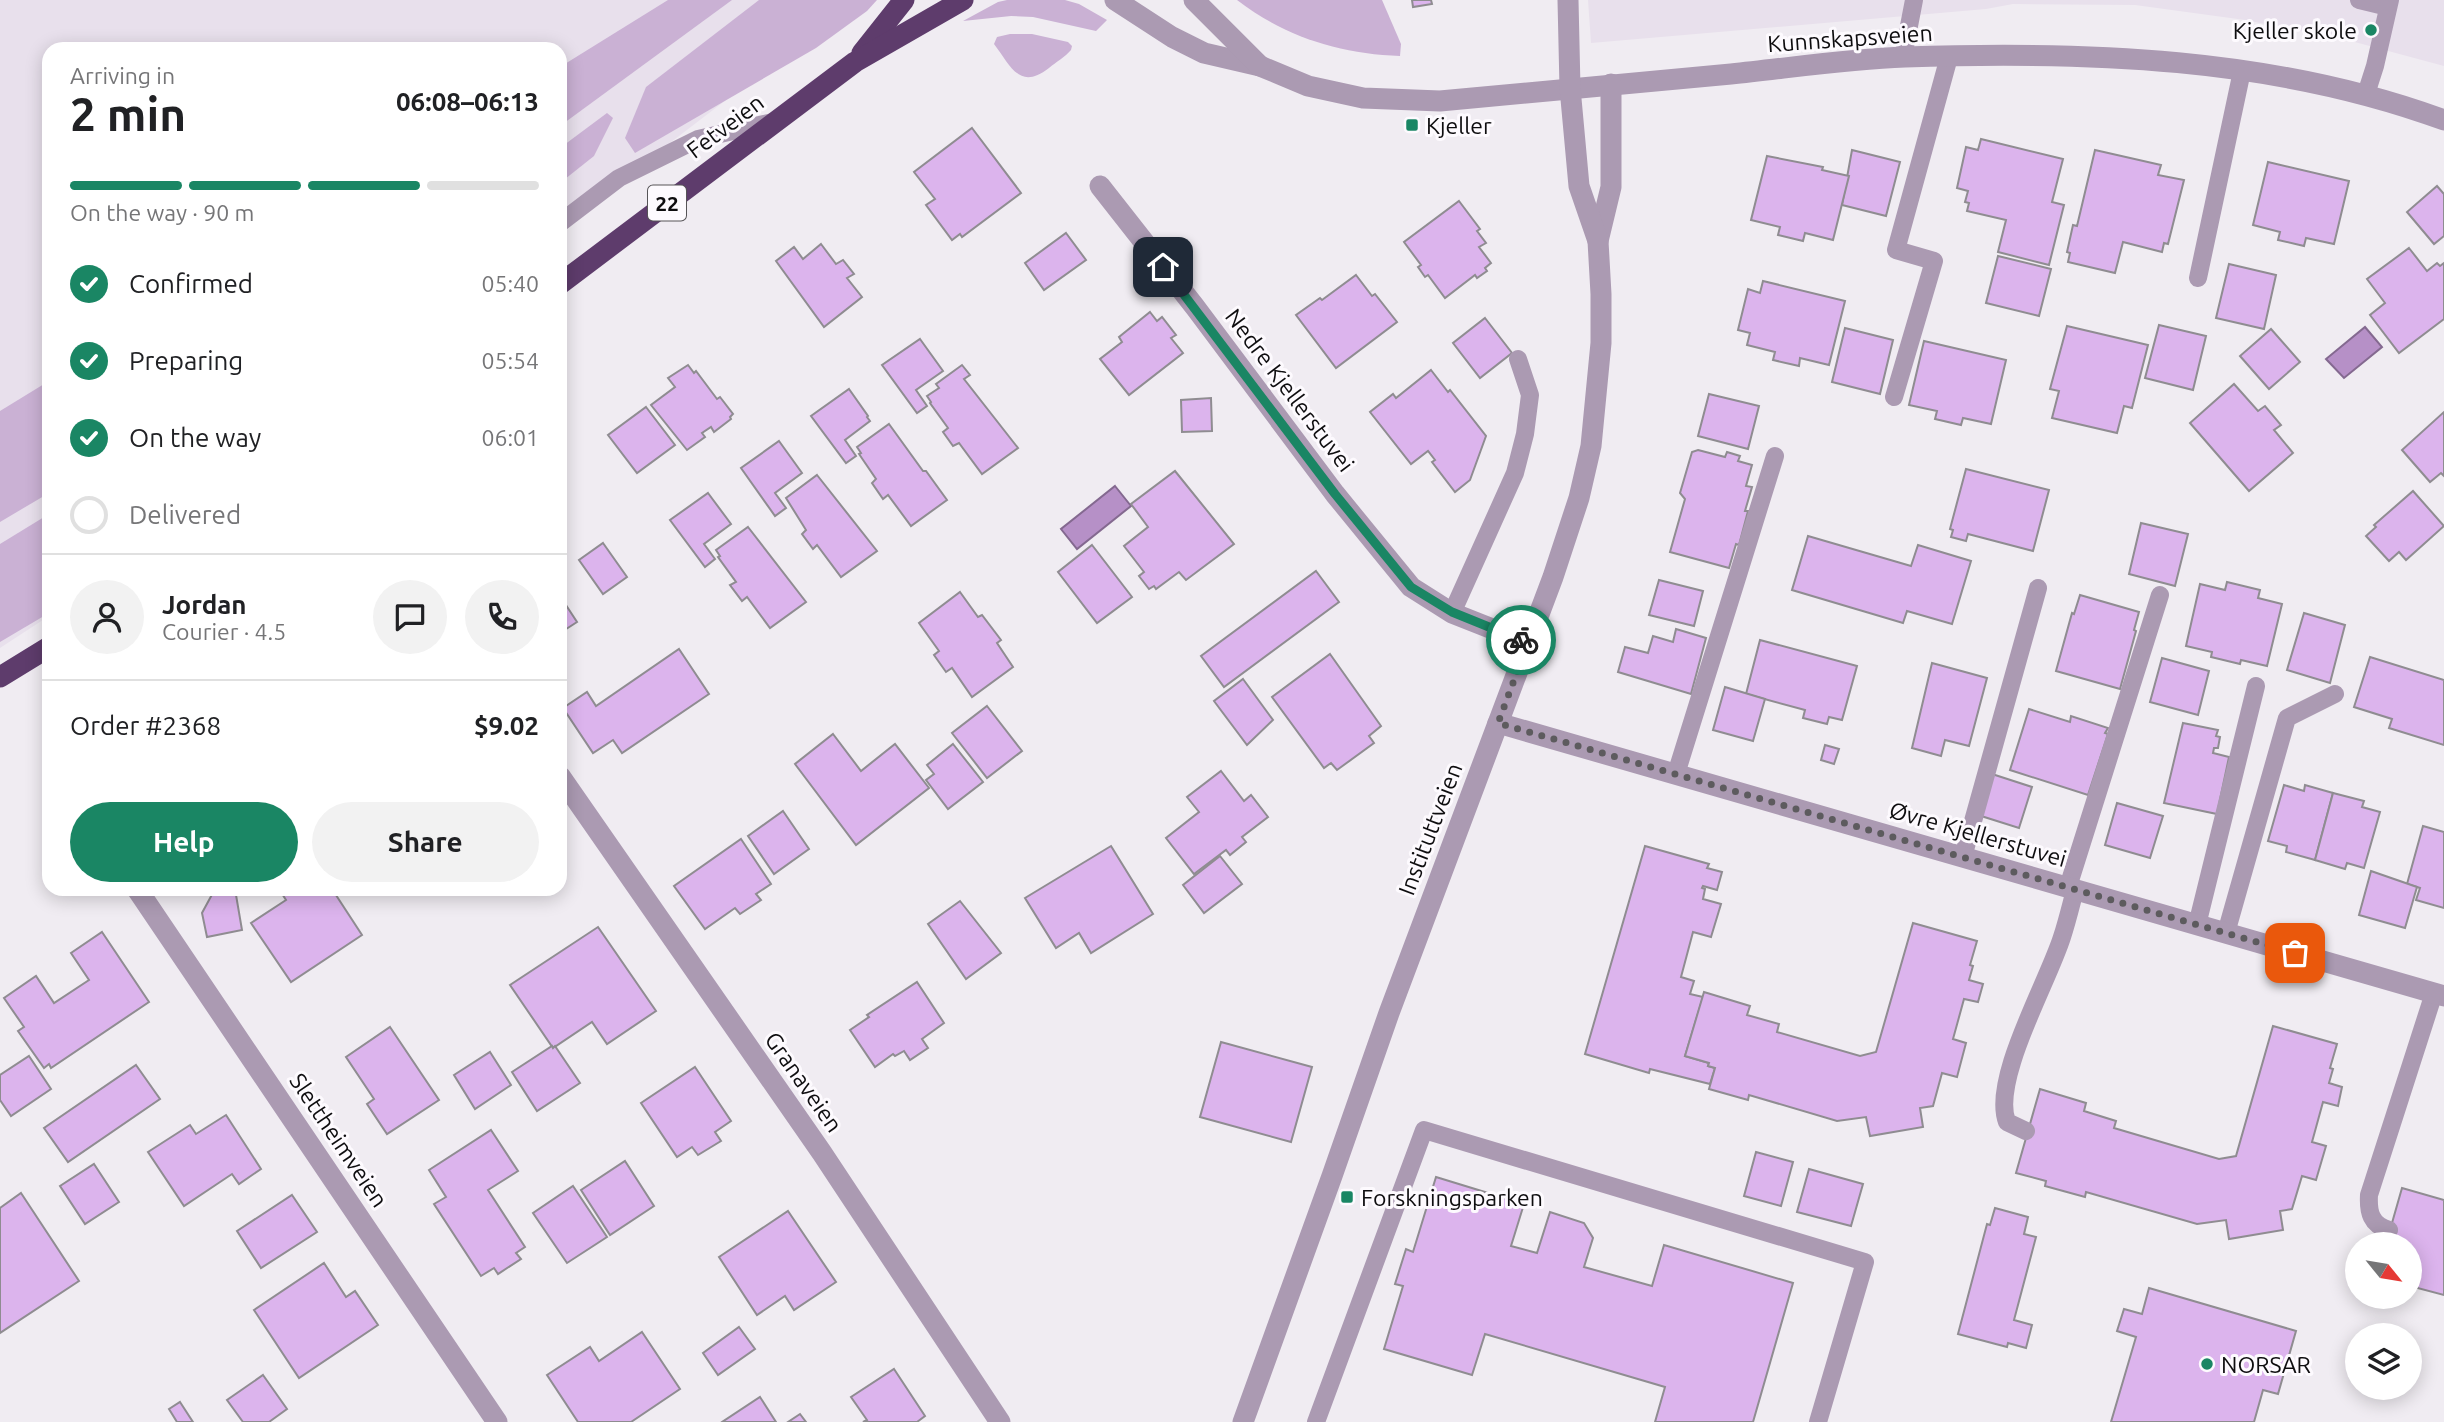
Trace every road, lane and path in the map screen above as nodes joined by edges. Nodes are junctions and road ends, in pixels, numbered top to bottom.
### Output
1 (904, 0) edge
2 (962, 0) edge
3 (1115, 0) edge
4 (1194, 0) edge
5 (1568, 0) edge
6 (1914, 0) edge
7 (2359, 0) edge
8 (2389, 4) edge
9 (1903, 57) junction
10 (1949, 57) junction
11 (855, 62) junction
12 (1259, 66) junction
13 (2242, 71) junction
14 (1611, 84) junction
15 (1570, 89) junction
16 (2366, 94) junction
17 (2444, 120) edge
18 (774, 122) junction
19 (1100, 186) dead end
20 (567, 218) edge
21 (1598, 241) junction
22 (2198, 278) dead end
23 (567, 279) edge
24 (1518, 359) dead end
25 (1894, 397) dead end
26 (1775, 456) dead end
27 (2038, 588) dead end
28 (2160, 595) dead end
29 (1452, 612) junction
30 (1528, 643) junction
31 (42, 651) edge
32 (0, 677) edge
33 (2256, 686) dead end
34 (2335, 694) dead end
35 (1498, 723) junction
36 (1676, 774) junction
37 (567, 786) edge
38 (1964, 857) junction
39 (2072, 888) junction
40 (141, 896) edge
41 (2197, 925) junction
42 (2226, 933) junction
43 (2439, 994) edge
44 (2026, 1131) dead end
45 (2389, 1230) dead end
46 (497, 1422) edge
47 (1000, 1422) edge
48 (1243, 1422) edge
49 (1317, 1422) edge
50 (1818, 1422) edge

1 - 11 highway, Fetveien / 22
2 - 11 highway, Fetveien / 22
3 - 12 street, Kunnskapsveien
4 - 12 street, Kunnskapsveien
5 - 15 street
6 - 9 lane
7 - 8 lane
8 - 16 lane
9 - 10 street, Kunnskapsveien
9 - 14 street, Kunnskapsveien
10 - 13 street, Kunnskapsveien
10 - 25 lane
11 - 18 highway, Fetveien / 22
12 - 15 street, Kunnskapsveien
13 - 16 street, Kunnskapsveien
13 - 22 lane
14 - 15 street, Kunnskapsveien
14 - 21 street, Instituttveien
15 - 21 street, Instituttveien
16 - 17 street, Kunnskapsveien
18 - 20 lane
18 - 23 highway, Fetveien / 22
19 - 29 street, Nedre Kjellerstuvei
21 - 30 street, Instituttveien
24 - 29 lane
26 - 36 lane
27 - 38 lane
28 - 39 lane
29 - 30 street, Nedre Kjellerstuvei
30 - 35 street, Instituttveien
31 - 32 highway
33 - 41 lane
34 - 42 lane
35 - 36 street, Øvre Kjellerstuvei
35 - 48 street, Instituttveien
36 - 38 street, Øvre Kjellerstuvei
37 - 47 street, Granaveien
38 - 39 street, Øvre Kjellerstuvei
39 - 41 street, Øvre Kjellerstuvei
39 - 44 lane
40 - 46 street, Slettheimveien
41 - 42 street, Øvre Kjellerstuvei
42 - 43 street, Øvre Kjellerstuvei
43 - 45 lane
49 - 50 lane

